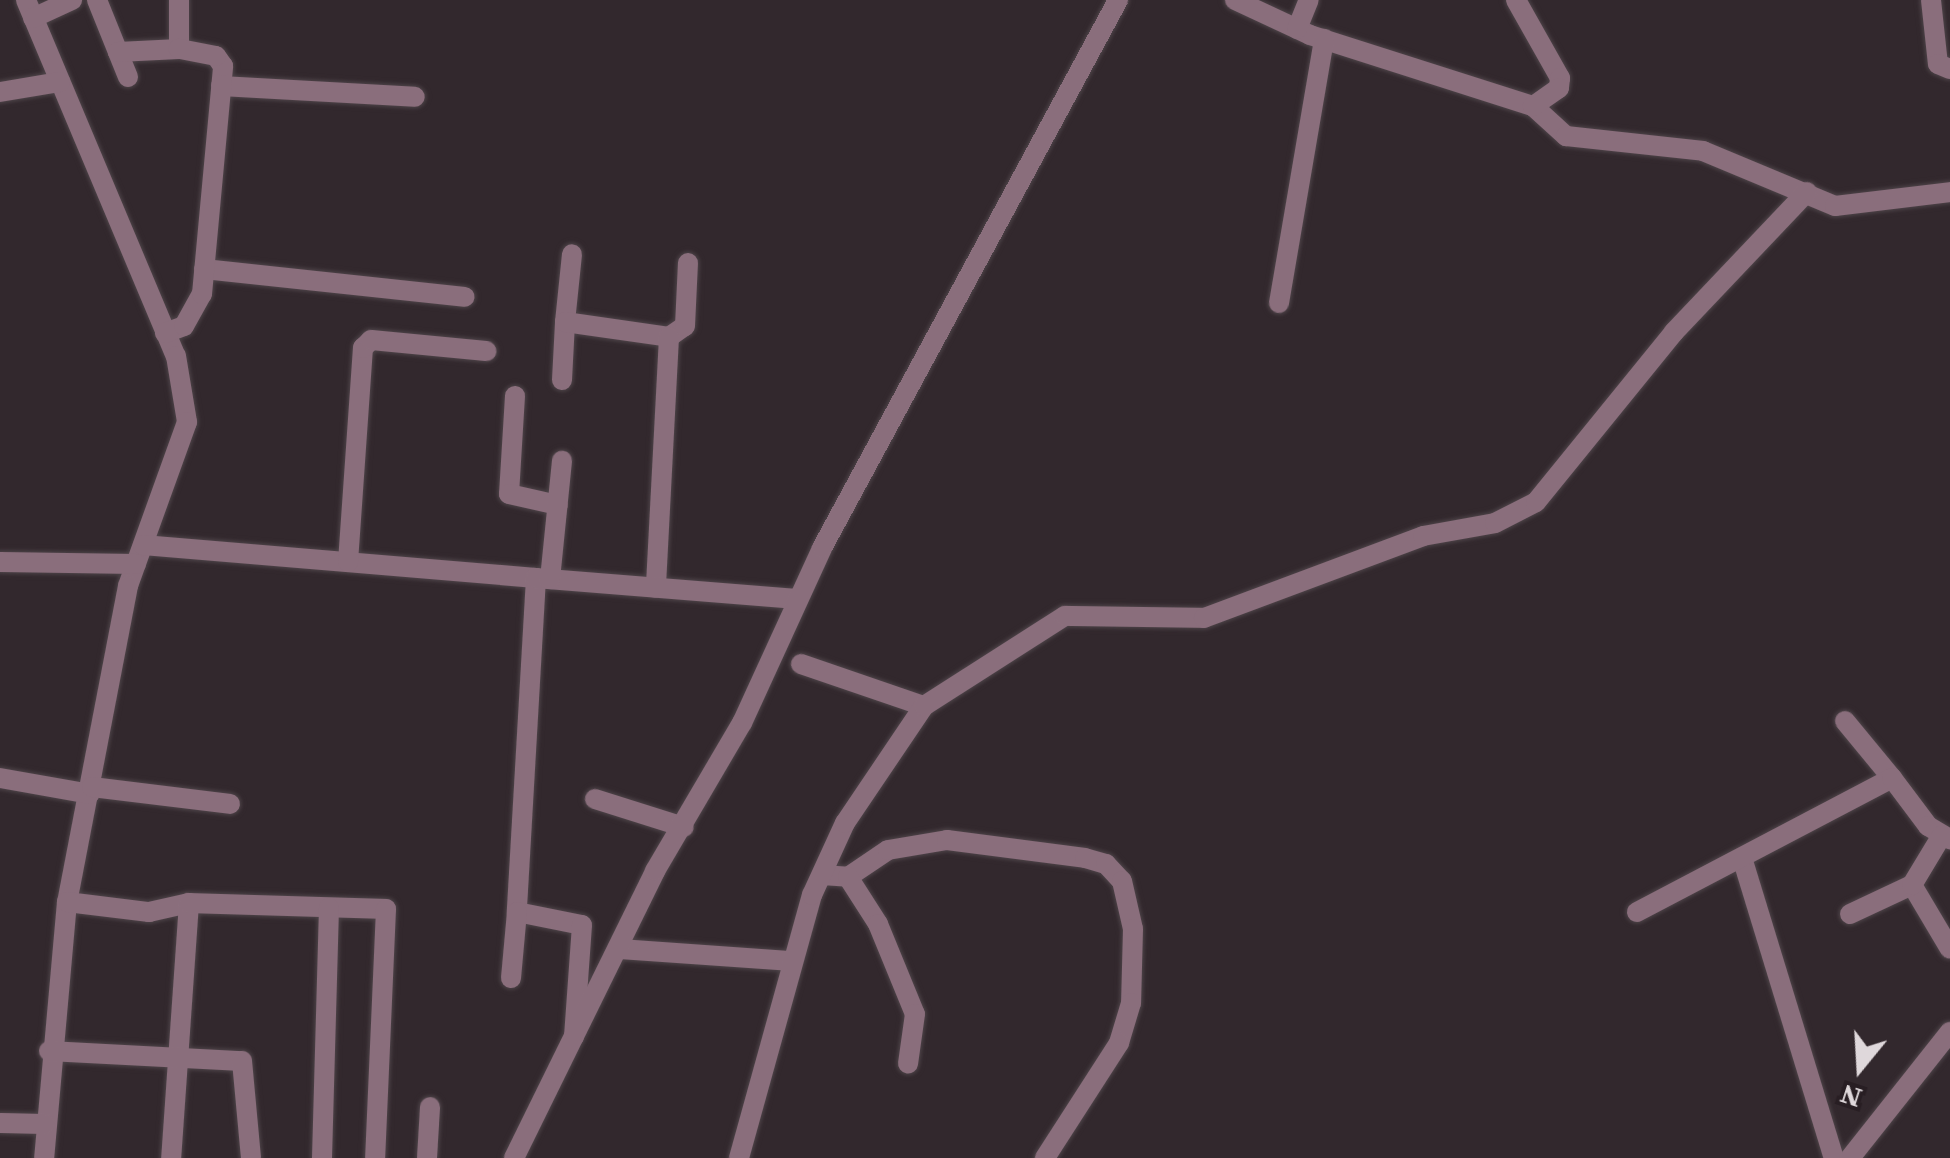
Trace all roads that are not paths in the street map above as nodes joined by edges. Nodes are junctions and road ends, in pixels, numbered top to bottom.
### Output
1 (72, 0) edge
2 (97, 0) edge
3 (179, 0) edge
4 (1118, 0) edge
5 (1235, 0) edge
6 (1309, 0) edge
7 (1516, 0) edge
8 (1930, 0) edge
9 (29, 9) edge
10 (1298, 29) junction
11 (1324, 40) junction
12 (180, 49) junction
13 (118, 52) junction
14 (1950, 69) edge
15 (128, 77) dead end
16 (60, 82) junction
17 (220, 86) junction
18 (0, 92) edge
19 (415, 97) dead end
20 (1533, 106) junction
21 (1807, 192) junction
22 (1950, 192) edge
23 (572, 254) dead end
24 (688, 263) dead end
25 (204, 269) junction
26 (464, 297) dead end
27 (1279, 304) dead end
28 (565, 322) junction
29 (165, 333) junction
30 (669, 337) junction
31 (486, 351) dead end
32 (562, 380) dead end
33 (514, 396) dead end
34 (562, 461) dead end
35 (558, 506) junction
36 (140, 555) junction
37 (0, 562) edge
38 (348, 562) junction
39 (543, 578) junction
40 (656, 588) junction
41 (796, 599) junction
42 (801, 664) dead end
43 (924, 706) junction
44 (1845, 721) dead end
45 (0, 778) edge
46 (1892, 778) junction
47 (91, 790) junction
48 (595, 799) dead end
49 (230, 804) dead end
50 (684, 826) junction
51 (1946, 837) edge
52 (1744, 860) junction
53 (822, 875) junction
54 (848, 876) junction
55 (1912, 885) junction
56 (68, 902) junction
57 (188, 902) junction
58 (329, 908) junction
59 (517, 912) junction
60 (1636, 912) dead end
61 (1850, 914) dead end
62 (619, 949) junction
63 (1950, 950) edge
64 (790, 961) junction
65 (511, 978) dead end
66 (1950, 1032) edge
67 (574, 1037) junction
68 (49, 1051) junction
69 (176, 1059) junction
70 (908, 1064) dead end
71 (430, 1107) dead end
72 (0, 1123) edge
73 (45, 1124) junction
74 (44, 1158) edge
75 (171, 1158) edge
76 (251, 1158) edge
77 (322, 1158) edge
78 (375, 1158) edge
79 (427, 1158) edge
80 (514, 1158) edge
81 (738, 1158) edge
82 (1045, 1158) edge
83 (1834, 1158) edge
84 (1850, 1158) edge

1 - 9 street
2 - 13 street
3 - 12 street
4 - 41 street
5 - 10 street
6 - 10 street
7 - 20 street
8 - 14 street
9 - 16 street
10 - 11 street
11 - 20 street
11 - 27 street
12 - 13 street
12 - 17 street
13 - 15 street
16 - 18 street
16 - 29 street
17 - 19 street
17 - 25 street
20 - 21 street
21 - 22 street
21 - 43 street
23 - 28 street
24 - 30 street
25 - 26 street
25 - 29 street
28 - 30 street
28 - 32 street
29 - 36 street
30 - 40 street
31 - 38 street
33 - 35 street
34 - 35 street
35 - 39 street
36 - 37 street
36 - 38 street
36 - 47 street
38 - 39 street
39 - 40 street
39 - 59 street
40 - 41 street
41 - 50 street
42 - 43 street
43 - 53 street
44 - 46 street
45 - 47 street
46 - 51 street
46 - 52 street
47 - 49 street
47 - 56 street
48 - 50 street
50 - 62 street
51 - 55 street
52 - 60 street
52 - 83 street
53 - 54 street
53 - 64 street
54 - 70 street
54 - 82 street
55 - 61 street
55 - 63 street
56 - 57 street
56 - 68 street
57 - 58 street
57 - 69 street
58 - 77 street
58 - 78 street
59 - 65 street
59 - 67 street
62 - 64 street
62 - 67 street
64 - 81 street
66 - 84 street
67 - 80 street
68 - 69 street
68 - 73 street
69 - 75 street
69 - 76 street
71 - 79 street
72 - 73 street
73 - 74 street

